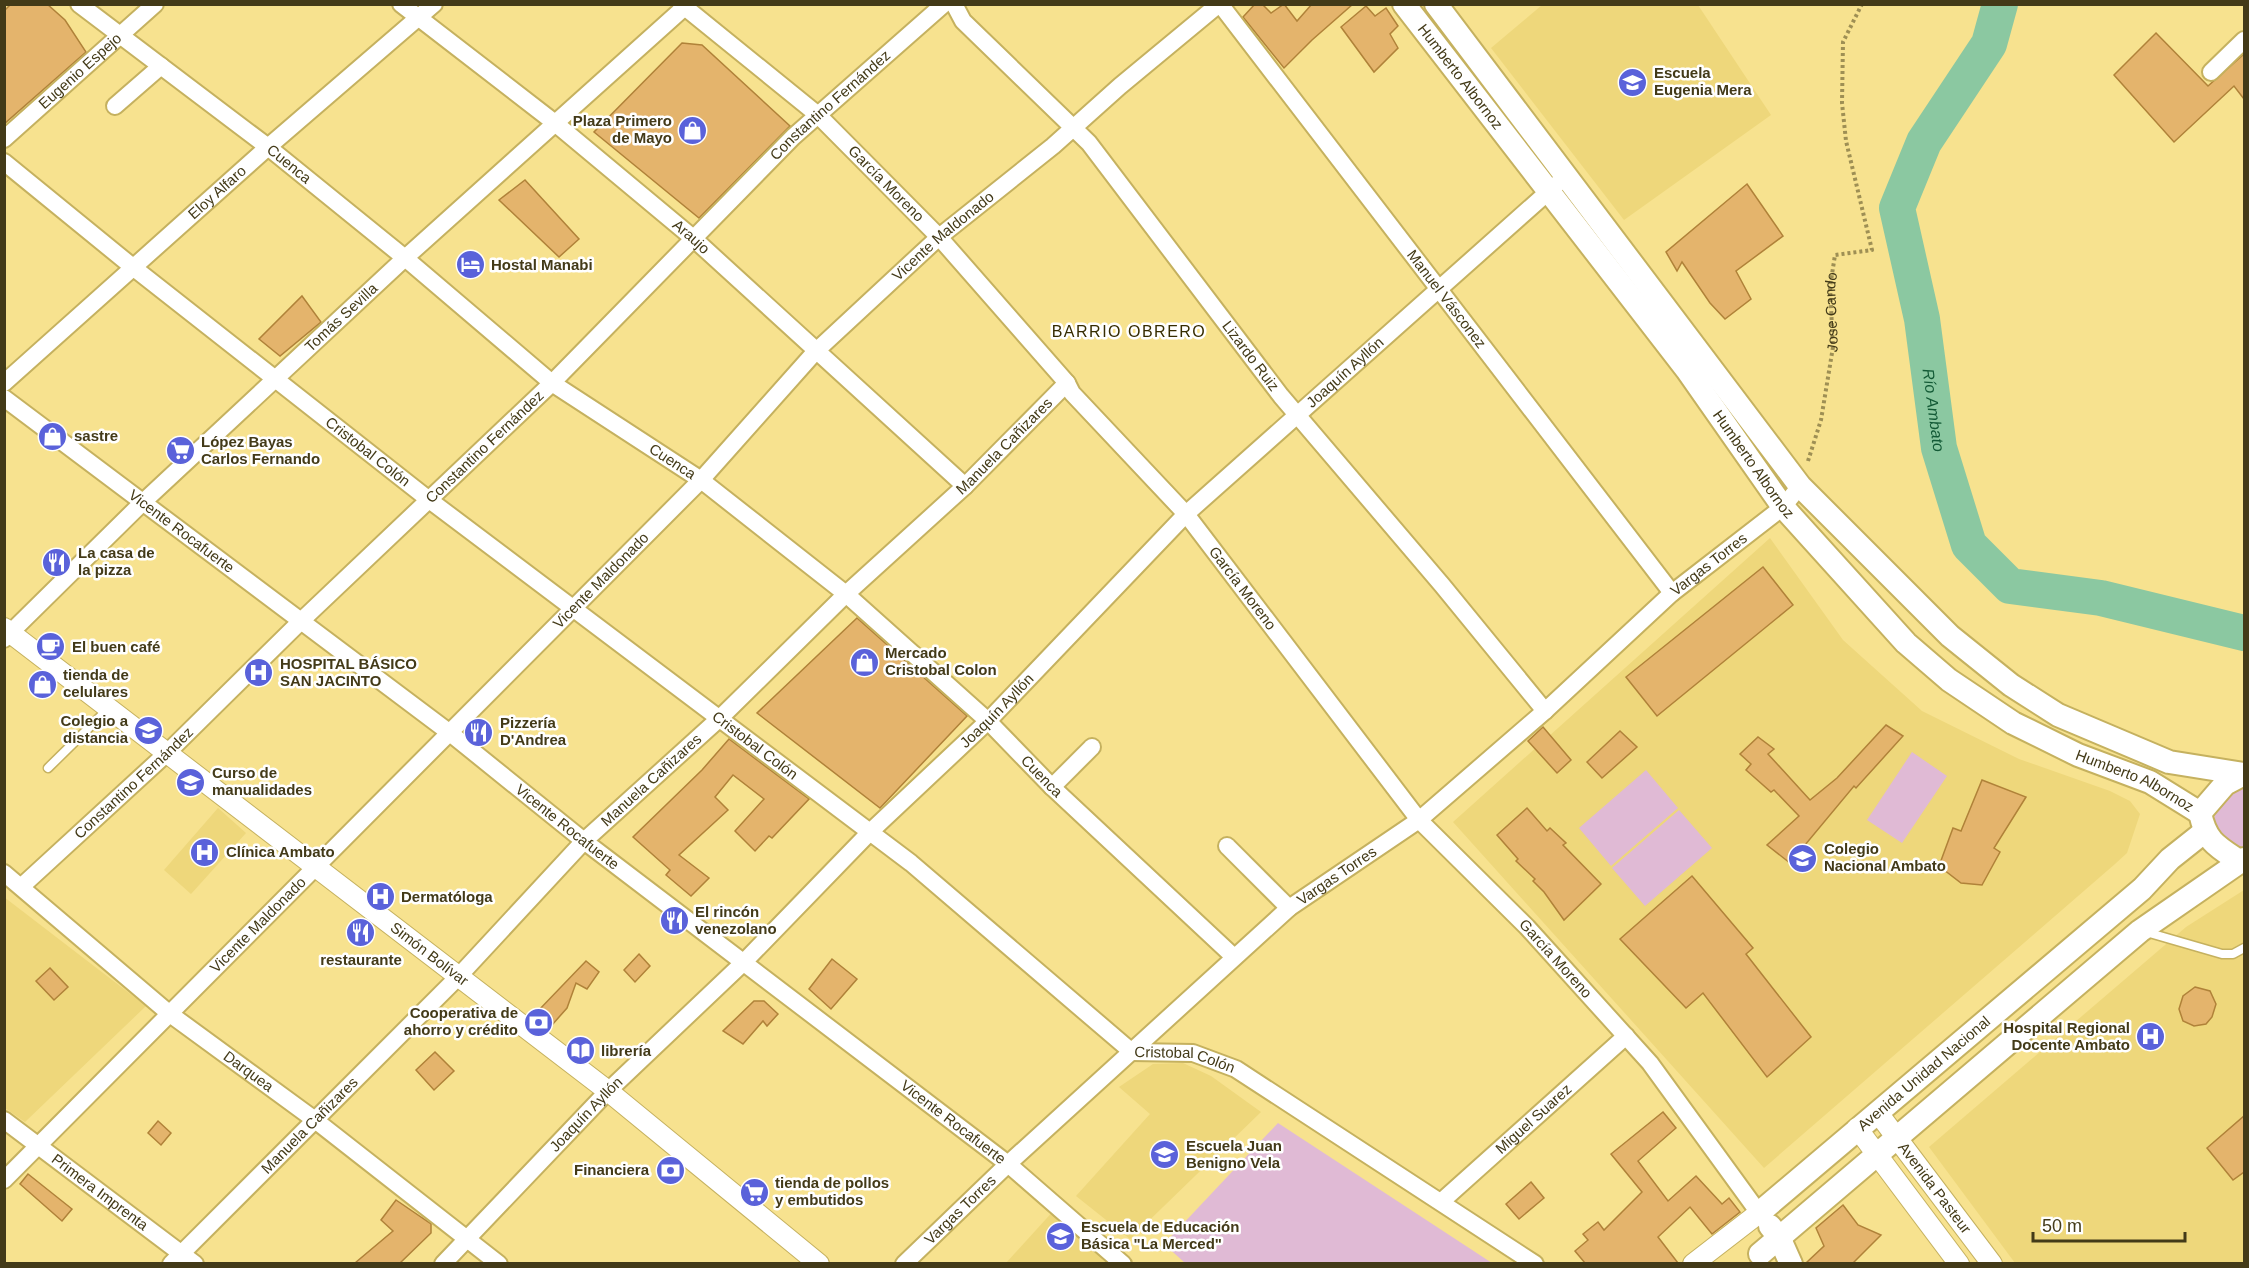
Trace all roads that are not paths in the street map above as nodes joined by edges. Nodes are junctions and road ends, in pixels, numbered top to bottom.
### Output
1 (79, 4) edge
2 (155, 4) edge
3 (401, 4) edge
4 (434, 4) edge
5 (944, 4) edge
6 (954, 4) edge
7 (1219, 4) edge
8 (1404, 4) edge
9 (1436, 4) edge
10 (685, 6) edge
11 (419, 18) junction
12 (122, 35) junction
13 (2244, 40) edge
14 (161, 66) junction
15 (2211, 72) dead end
16 (115, 106) dead end
17 (818, 115) junction
18 (555, 123) junction
19 (1073, 126) junction
20 (4, 139) edge
21 (268, 147) junction
22 (4, 162) edge
23 (1567, 176) junction
24 (1548, 190) junction
25 (939, 237) junction
26 (693, 238) junction
27 (405, 258) junction
28 (134, 268) junction
29 (1439, 288) junction
30 (815, 352) junction
31 (276, 379) junction
32 (4, 383) edge
33 (552, 383) junction
34 (1067, 383) junction
35 (4, 398) edge
36 (1297, 414) junction
37 (701, 480) junction
38 (965, 486) junction
39 (1800, 486) junction
40 (428, 499) junction
41 (141, 504) junction
42 (1784, 507) junction
43 (1185, 514) junction
44 (1672, 593) junction
45 (846, 594) junction
46 (575, 609) junction
47 (301, 621) junction
48 (7, 633) edge
49 (109, 708) junction
50 (1545, 711) junction
51 (721, 717) junction
52 (988, 721) junction
53 (450, 733) junction
54 (1092, 747) dead end
55 (167, 753) junction
56 (48, 768) dead end
57 (2244, 774) edge
58 (1052, 787) junction
59 (1419, 820) junction
60 (2202, 823) junction
61 (870, 832) junction
62 (584, 841) junction
63 (1227, 846) dead end
64 (2241, 860) edge
65 (317, 868) junction
66 (4, 873) edge
67 (22, 886) junction
68 (1289, 908) junction
69 (2140, 931) junction
70 (2244, 948) edge
71 (1234, 957) junction
72 (744, 962) junction
73 (458, 977) junction
74 (170, 1014) junction
75 (1626, 1036) junction
76 (1131, 1052) junction
77 (608, 1091) junction
78 (1878, 1113) junction
79 (4, 1120) edge
80 (315, 1120) junction
81 (1857, 1128) junction
82 (1897, 1137) junction
83 (38, 1144) junction
84 (1878, 1152) junction
85 (1008, 1164) junction
86 (4, 1180) edge
87 (1442, 1201) junction
88 (1759, 1214) junction
89 (1779, 1237) junction
90 (468, 1238) junction
91 (176, 1258) edge
92 (1757, 1260) edge
93 (195, 1263) edge
94 (443, 1263) edge
95 (499, 1263) edge
96 (819, 1263) edge
97 (904, 1263) edge
98 (1122, 1263) edge
99 (1535, 1263) edge
100 (1693, 1263) edge
101 (1791, 1263) edge
102 (1959, 1263) edge
103 (1992, 1263) edge

1 - 12 street, Cuenca
2 - 12 street, Eugenio Espejo
3 - 11 street, Araujo
4 - 11 street, Eloy Alfaro
5 - 17 street, Constantino Fernández
6 - 19 street, Lizardo Ruiz
7 - 19 street, Vicente Maldonado
7 - 29 street, Manuel Vásconez
8 - 24 main road, Humberto Albornoz
9 - 23 main road, Humberto Albornoz
10 - 17 street, García Moreno
10 - 18 street, Tomás Sevilla
11 - 18 street, Araujo
11 - 21 street, Eloy Alfaro
12 - 14 street, Cuenca
12 - 20 street, Eugenio Espejo
13 - 15 street
14 - 16 street
14 - 21 street, Cuenca
17 - 25 street, García Moreno
17 - 26 street, Constantino Fernández
18 - 26 street, Araujo
18 - 27 street, Tomás Sevilla
19 - 25 street, Vicente Maldonado
19 - 36 street, Lizardo Ruiz
21 - 27 street, Cuenca
21 - 28 street, Eloy Alfaro
22 - 28 street, Cristobal Colón
23 - 24 street, Joaquín Ayllón
23 - 39 main road, Humberto Albornoz
24 - 29 street, Joaquín Ayllón
24 - 42 main road, Humberto Albornoz
25 - 30 street, Vicente Maldonado
25 - 34 street, García Moreno
26 - 30 street, Araujo
26 - 33 street, Constantino Fernández
27 - 31 street, Tomás Sevilla
27 - 33 street, Cuenca
28 - 31 street, Cristobal Colón
28 - 32 street, Eloy Alfaro
29 - 36 street, Joaquín Ayllón
29 - 44 street, Manuel Vásconez
30 - 37 street, Vicente Maldonado
30 - 38 street, Araujo
31 - 40 street, Cristobal Colón
31 - 41 street, Tomás Sevilla
33 - 37 street, Cuenca
33 - 40 street, Constantino Fernández
34 - 38 street, Manuela Cañizares
34 - 43 street, García Moreno
35 - 41 street, Vicente Rocafuerte
36 - 43 street, Joaquín Ayllón
36 - 50 street, Lizardo Ruiz
37 - 45 street, Cuenca
37 - 46 street, Vicente Maldonado
38 - 45 street, Manuela Cañizares
39 - 42 street
39 - 57 main road, Humberto Albornoz
40 - 46 street, Cristobal Colón
40 - 47 street, Constantino Fernández
41 - 47 street, Vicente Rocafuerte
41 - 48 street, Tomás Sevilla
42 - 44 street, Vargas Torres
42 - 60 main road, Humberto Albornoz
43 - 52 street, Joaquín Ayllón
43 - 59 street, García Moreno
44 - 50 street, Vargas Torres
45 - 51 street, Manuela Cañizares
45 - 52 street, Cuenca
46 - 51 street, Cristobal Colón
46 - 53 street, Vicente Maldonado
47 - 53 street, Vicente Rocafuerte
47 - 55 street, Constantino Fernández
48 - 49 street, Simón Bolívar
49 - 55 street, Simón Bolívar
49 - 56 lane
50 - 59 street, Vargas Torres
51 - 61 street, Cristobal Colón
51 - 62 street, Manuela Cañizares
52 - 58 street, Cuenca
52 - 61 street, Joaquín Ayllón
53 - 62 street, Vicente Rocafuerte
53 - 65 street, Vicente Maldonado
54 - 58 street
55 - 65 street, Simón Bolívar
55 - 67 street, Constantino Fernández
57 - 60 main road, Avenida Unidad Nacional
58 - 71 street, Cuenca
59 - 68 street, Vargas Torres
59 - 75 street, García Moreno
60 - 64 main road, Humberto Albornoz
60 - 78 main road, Avenida Unidad Nacional
61 - 72 street, Joaquín Ayllón
61 - 76 street, Cristobal Colón
62 - 72 street, Vicente Rocafuerte
62 - 73 street, Manuela Cañizares
63 - 68 street
64 - 69 main road, Avenida Unidad Nacional
65 - 73 street, Simón Bolívar
65 - 74 street, Vicente Maldonado
66 - 67 street, Darquea
67 - 74 street, Darquea
68 - 71 street, Vargas Torres
69 - 70 lane
69 - 82 main road, Avenida Unidad Nacional
71 - 76 street, Vargas Torres
72 - 77 street, Joaquín Ayllón
72 - 85 street, Vicente Rocafuerte
73 - 77 street, Simón Bolívar
73 - 80 street, Manuela Cañizares
74 - 80 street, Darquea
74 - 83 street, Vicente Maldonado
75 - 87 street, Miguel Suarez
75 - 88 street, García Moreno
76 - 85 street, Vargas Torres
76 - 87 street, Cristobal Colón
77 - 90 street, Joaquín Ayllón
77 - 96 street, Simón Bolívar
78 - 81 main road, Avenida Unidad Nacional
78 - 82 street, Avenida Pasteur
79 - 83 street, Primera Imprenta
80 - 90 street, Darquea
80 - 91 street, Manuela Cañizares
81 - 84 street, Avenida Pasteur
81 - 88 main road, Avenida Unidad Nacional
82 - 84 main road, Avenida Unidad Nacional
82 - 103 street, Avenida Pasteur
83 - 86 street, Vicente Maldonado
83 - 91 street, Primera Imprenta
84 - 89 main road, Avenida Unidad Nacional
84 - 102 street, Avenida Pasteur
85 - 97 street, Vargas Torres
85 - 98 street, Vicente Rocafuerte
87 - 99 street, Cristobal Colón
88 - 89 main road
88 - 92 main road
88 - 100 street, Avenida Unidad Nacional
89 - 92 main road, Avenida Unidad Nacional
89 - 101 main road
90 - 94 street, Joaquín Ayllón
90 - 95 street, Darquea
91 - 93 street, Primera Imprenta

